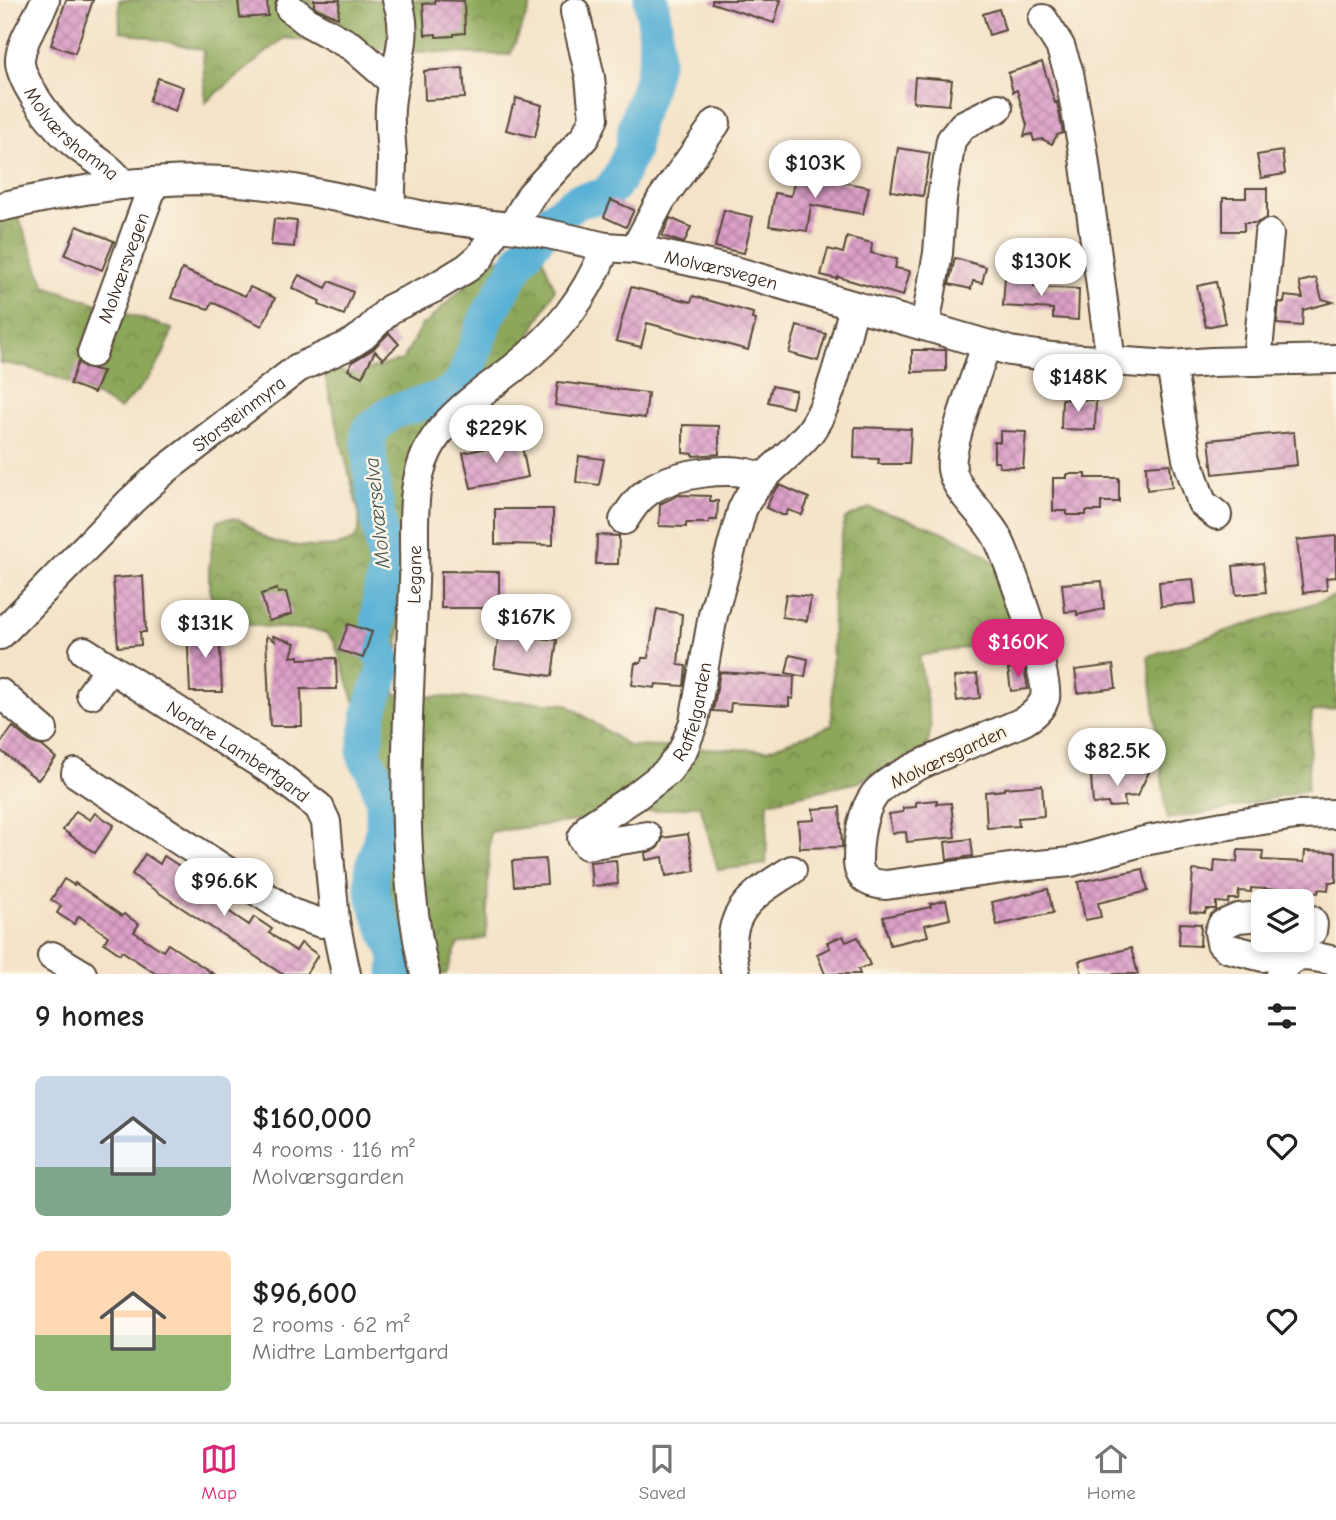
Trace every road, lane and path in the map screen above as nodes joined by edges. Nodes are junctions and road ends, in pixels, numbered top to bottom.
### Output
1 (45, 0) edge
2 (397, 0) edge
3 (290, 8) dead end
4 (575, 12) dead end
5 (1043, 19) dead end
6 (393, 82) junction
7 (998, 108) dead end
8 (716, 123) dead end
9 (154, 182) junction
10 (123, 185) junction
11 (0, 207) edge
12 (390, 207) junction
13 (522, 230) junction
14 (1269, 234) dead end
15 (607, 247) junction
16 (635, 249) junction
17 (854, 306) junction
18 (925, 326) junction
19 (986, 345) junction
20 (92, 353) dead end
21 (1336, 359) edge
22 (1257, 361) junction
23 (1111, 362) junction
24 (1171, 365) junction
25 (762, 478) junction
26 (1217, 515) dead end
27 (624, 520) dead end
28 (0, 635) edge
29 (84, 651) dead end
30 (110, 668) junction
31 (0, 693) edge
32 (91, 694) dead end
33 (43, 730) dead end
34 (76, 773) dead end
35 (1336, 814) edge
36 (647, 836) dead end
37 (793, 870) dead end
38 (1251, 918) edge
39 (335, 921) junction
40 (1285, 952) edge
41 (52, 956) dead end
42 (1336, 961) edge
43 (1271, 968) edge
44 (82, 974) edge
45 (346, 974) edge
46 (425, 974) edge
47 (736, 974) edge

1 - 10 street, Molværshamna
2 - 6 street
3 - 6 street
4 - 13 street
5 - 23 street
6 - 12 street
7 - 18 street
8 - 16 street
9 - 10 street, Molværsvegen
9 - 12 street, Molværsvegen
9 - 20 street, Molværsvegen
10 - 11 street, Molværsvegen
12 - 13 street, Molværsvegen
13 - 15 street, Molværsvegen
13 - 28 street, Storsteinmyra
14 - 22 street
15 - 16 street, Molværsvegen
15 - 46 street, Legane
16 - 17 street, Molværsvegen
17 - 18 street, Molværsvegen
17 - 25 street, Raffelgarden
18 - 19 street, Molværsvegen
19 - 23 street, Molværsvegen
19 - 35 street, Molværsgarden
21 - 22 street, Molværsvegen
22 - 24 street, Molværsvegen
23 - 24 street, Molværsvegen
24 - 26 street
25 - 27 street
25 - 36 street, Raffelgarden
29 - 30 street, Nordre Lambertgard
30 - 32 street
30 - 39 street, Nordre Lambertgard
31 - 33 street
34 - 39 street
37 - 47 street
38 - 43 street
39 - 45 street, Nordre Lambertgard
40 - 43 street
41 - 44 street
42 - 43 street

